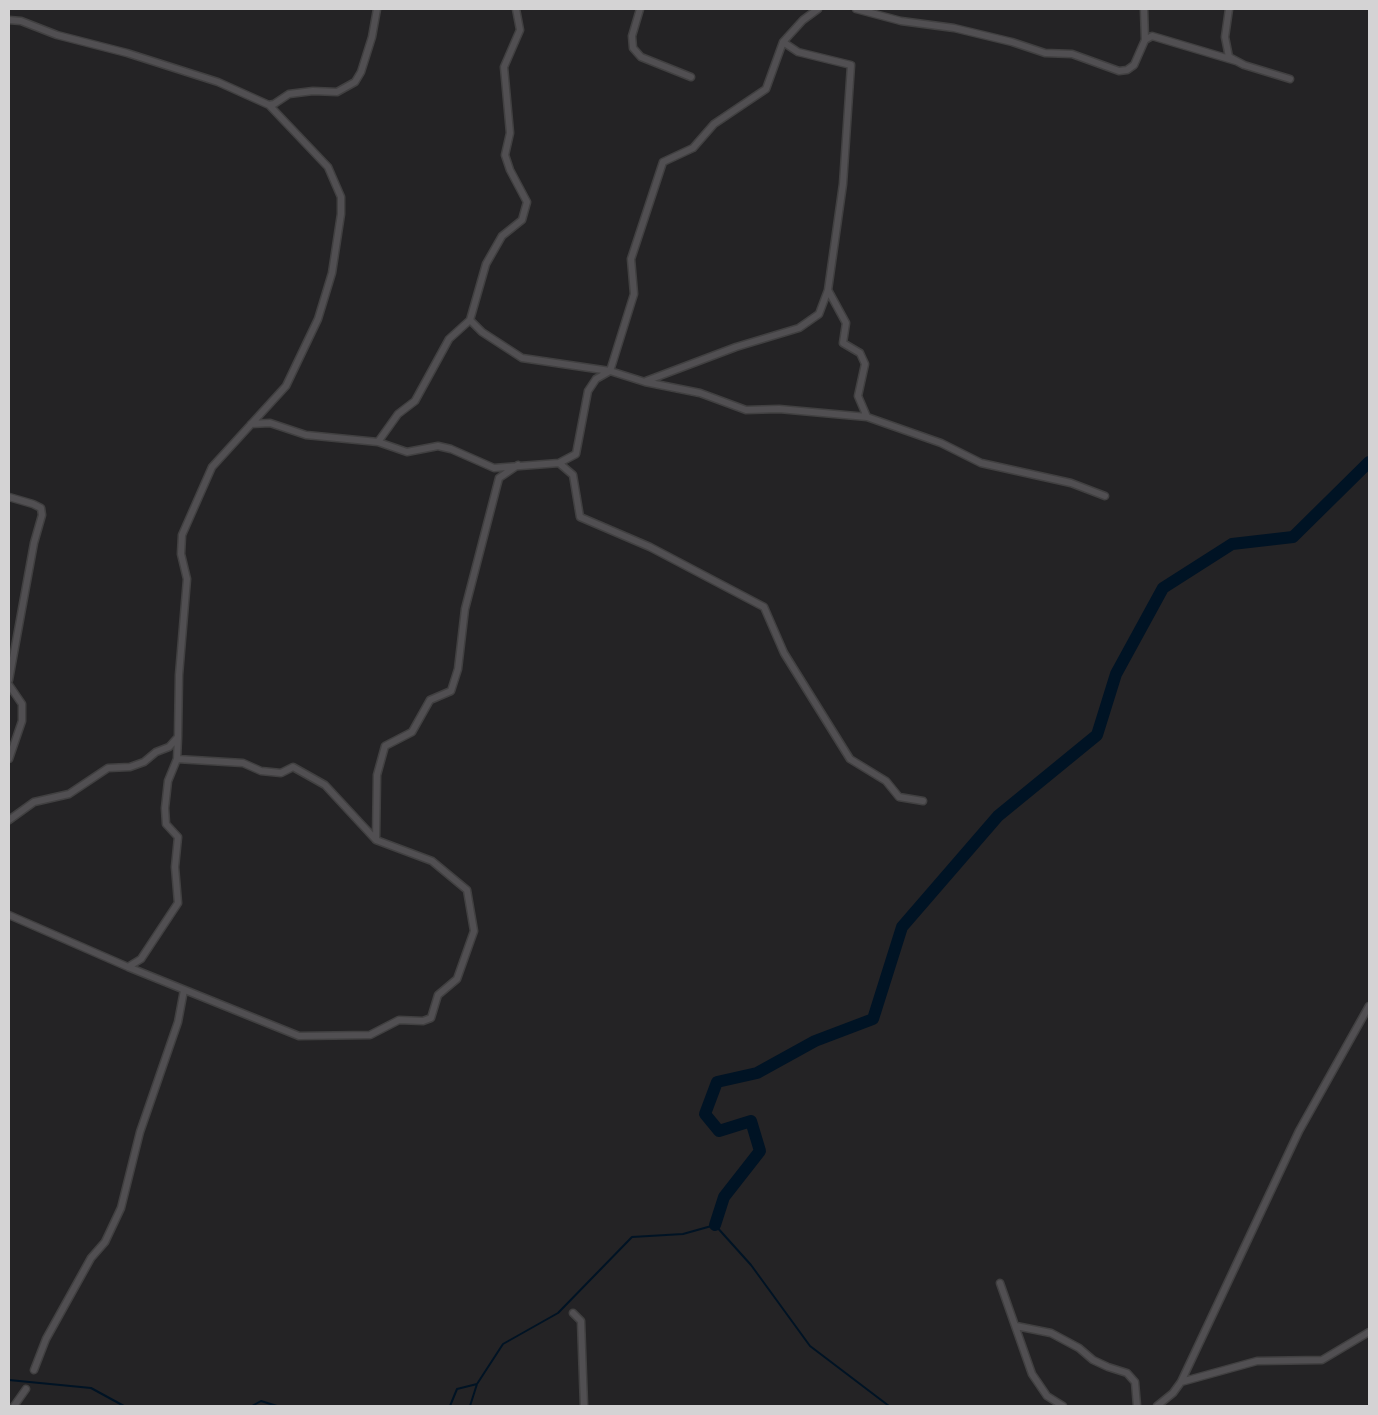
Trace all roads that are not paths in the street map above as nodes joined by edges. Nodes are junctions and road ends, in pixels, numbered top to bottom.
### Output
1 (377, 9) edge
2 (516, 9) edge
3 (640, 9) edge
4 (818, 9) edge
5 (856, 9) edge
6 (1144, 9) edge
7 (1229, 9) edge
8 (9, 20) edge
9 (1145, 40) junction
10 (783, 42) junction
11 (1236, 61) junction
12 (691, 77) dead end
13 (1290, 79) dead end
14 (269, 105) junction
15 (828, 290) junction
16 (470, 320) junction
17 (610, 371) junction
18 (645, 382) junction
19 (867, 417) junction
20 (251, 424) junction
21 (378, 442) junction
22 (559, 463) junction
23 (518, 465) junction
24 (1105, 496) dead end
25 (9, 497) edge
26 (9, 680) edge
27 (9, 685) edge
28 (178, 737) junction
29 (9, 759) edge
30 (177, 759) junction
31 (923, 801) dead end
32 (9, 820) edge
33 (376, 840) junction
34 (9, 915) edge
35 (128, 967) junction
36 (184, 990) junction
37 (1369, 1006) edge
38 (1000, 1283) dead end
39 (573, 1313) dead end
40 (1016, 1326) junction
41 (1369, 1332) edge
42 (34, 1370) dead end
43 (1181, 1382) junction
44 (26, 1389) dead end
45 (14, 1406) edge
46 (584, 1406) edge
47 (1063, 1406) edge
48 (1137, 1406) edge
49 (1157, 1406) edge

1 - 14 street
2 - 16 street
3 - 12 street
4 - 10 street
5 - 9 street
6 - 9 street
7 - 11 street
8 - 14 street
9 - 11 street
10 - 15 street
10 - 17 street
11 - 13 street
14 - 20 street
15 - 18 street
15 - 19 street
16 - 17 street
16 - 21 street
17 - 18 street
17 - 22 street
18 - 19 street
19 - 24 street
20 - 21 street
20 - 28 street
21 - 23 street
22 - 23 street
22 - 31 street
23 - 33 street
25 - 26 street
27 - 29 street
28 - 30 street
28 - 32 street
30 - 33 street
30 - 35 street
33 - 36 street
34 - 35 street
35 - 36 street
36 - 42 street
37 - 43 street
38 - 40 street
39 - 46 street
40 - 47 street
40 - 48 street
41 - 43 street
43 - 49 street
44 - 45 street

